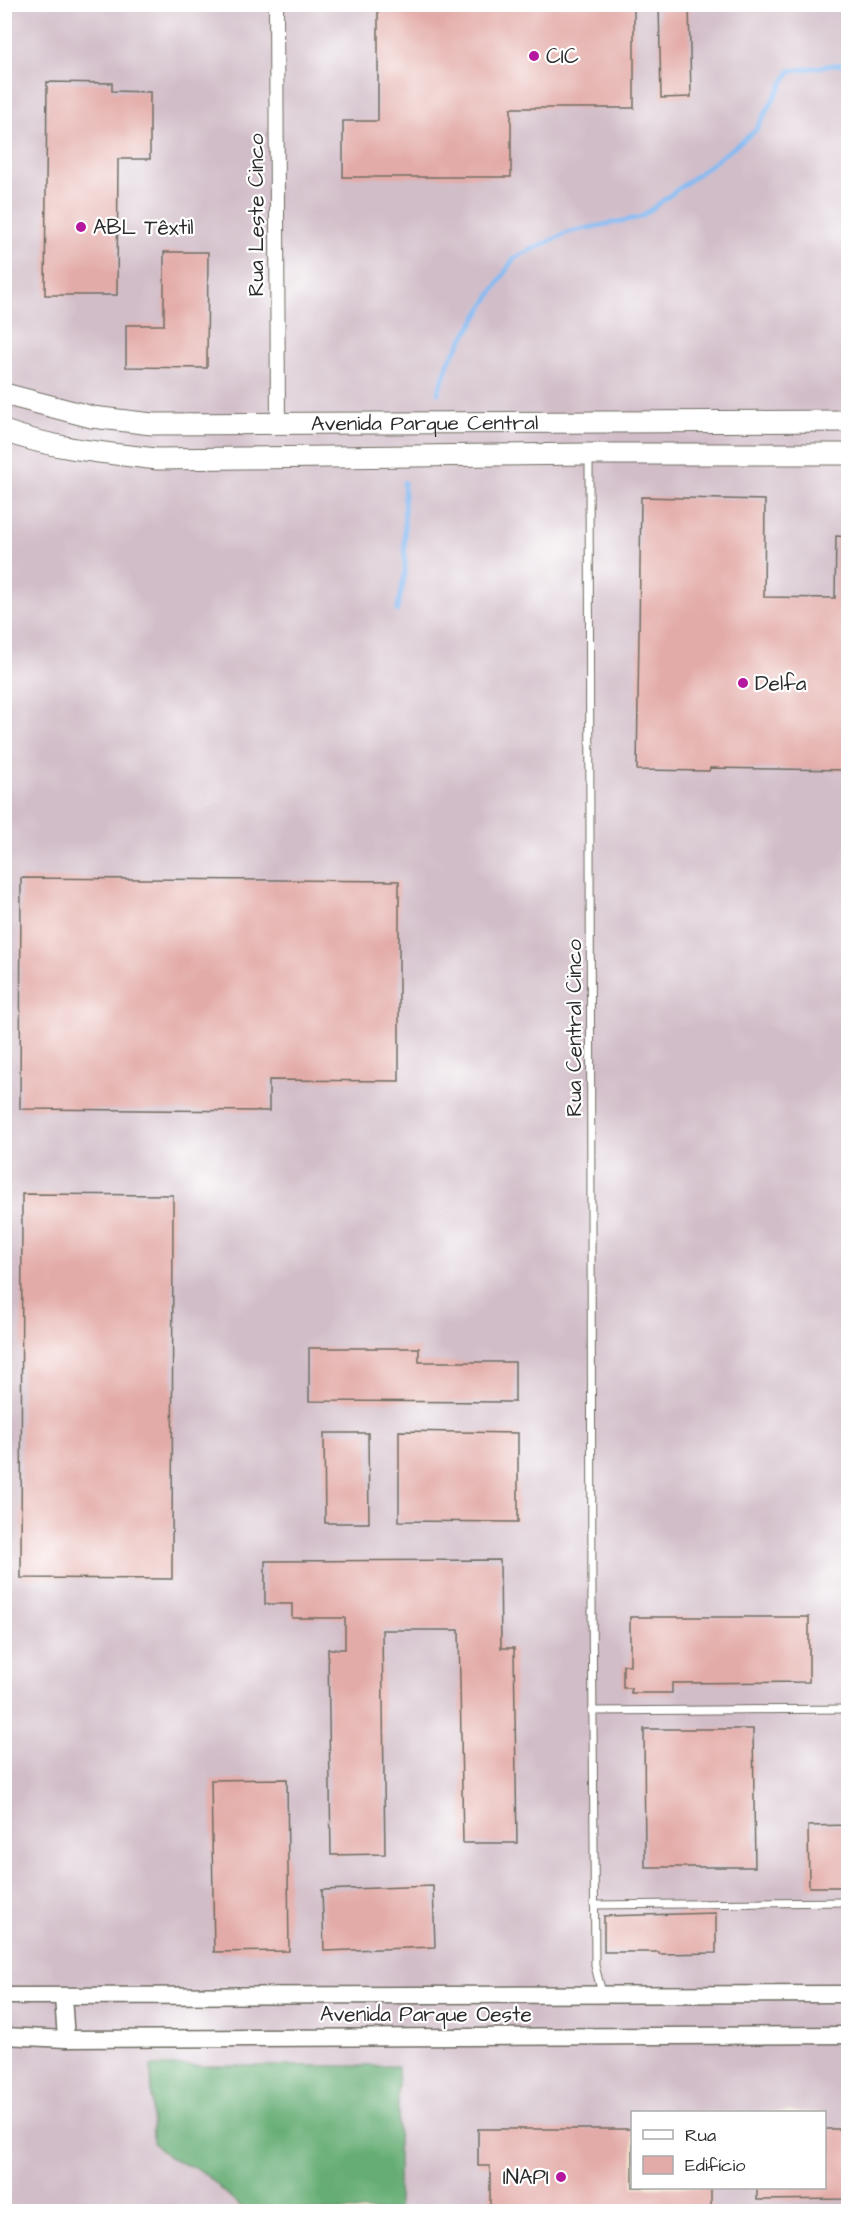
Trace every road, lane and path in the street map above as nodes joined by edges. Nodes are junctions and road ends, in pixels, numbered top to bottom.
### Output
1 (276, 4) edge
2 (4, 162) edge
3 (5, 299) edge
4 (4, 326) edge
5 (4, 394) edge
6 (849, 421) edge
7 (278, 424) junction
8 (4, 431) edge
9 (589, 454) junction
10 (849, 454) edge
11 (849, 1709) edge
12 (592, 1711) junction
13 (849, 1902) edge
14 (594, 1905) junction
15 (849, 1994) edge
16 (603, 1995) junction
17 (4, 1996) edge
18 (63, 1997) junction
19 (849, 2035) edge
20 (4, 2036) edge
21 (66, 2038) junction

1 - 7 street, Rua Leste Cinco
2 - 3 lane
3 - 4 lane
5 - 7 main road, Avenida Parque Central
6 - 7 main road, Avenida Parque Central
8 - 9 main road, Avenida Parque Central
9 - 10 main road, Avenida Parque Central
9 - 12 lane, Rua Central Cinco
11 - 12 lane
12 - 14 lane, Rua Central Cinco
13 - 14 lane
14 - 16 lane, Rua Central Cinco
15 - 16 street, Avenida Parque Oeste
16 - 18 street, Avenida Parque Oeste
17 - 18 street, Avenida Parque Oeste
18 - 21 street
19 - 21 street, Avenida Parque Oeste
20 - 21 street, Avenida Parque Oeste

